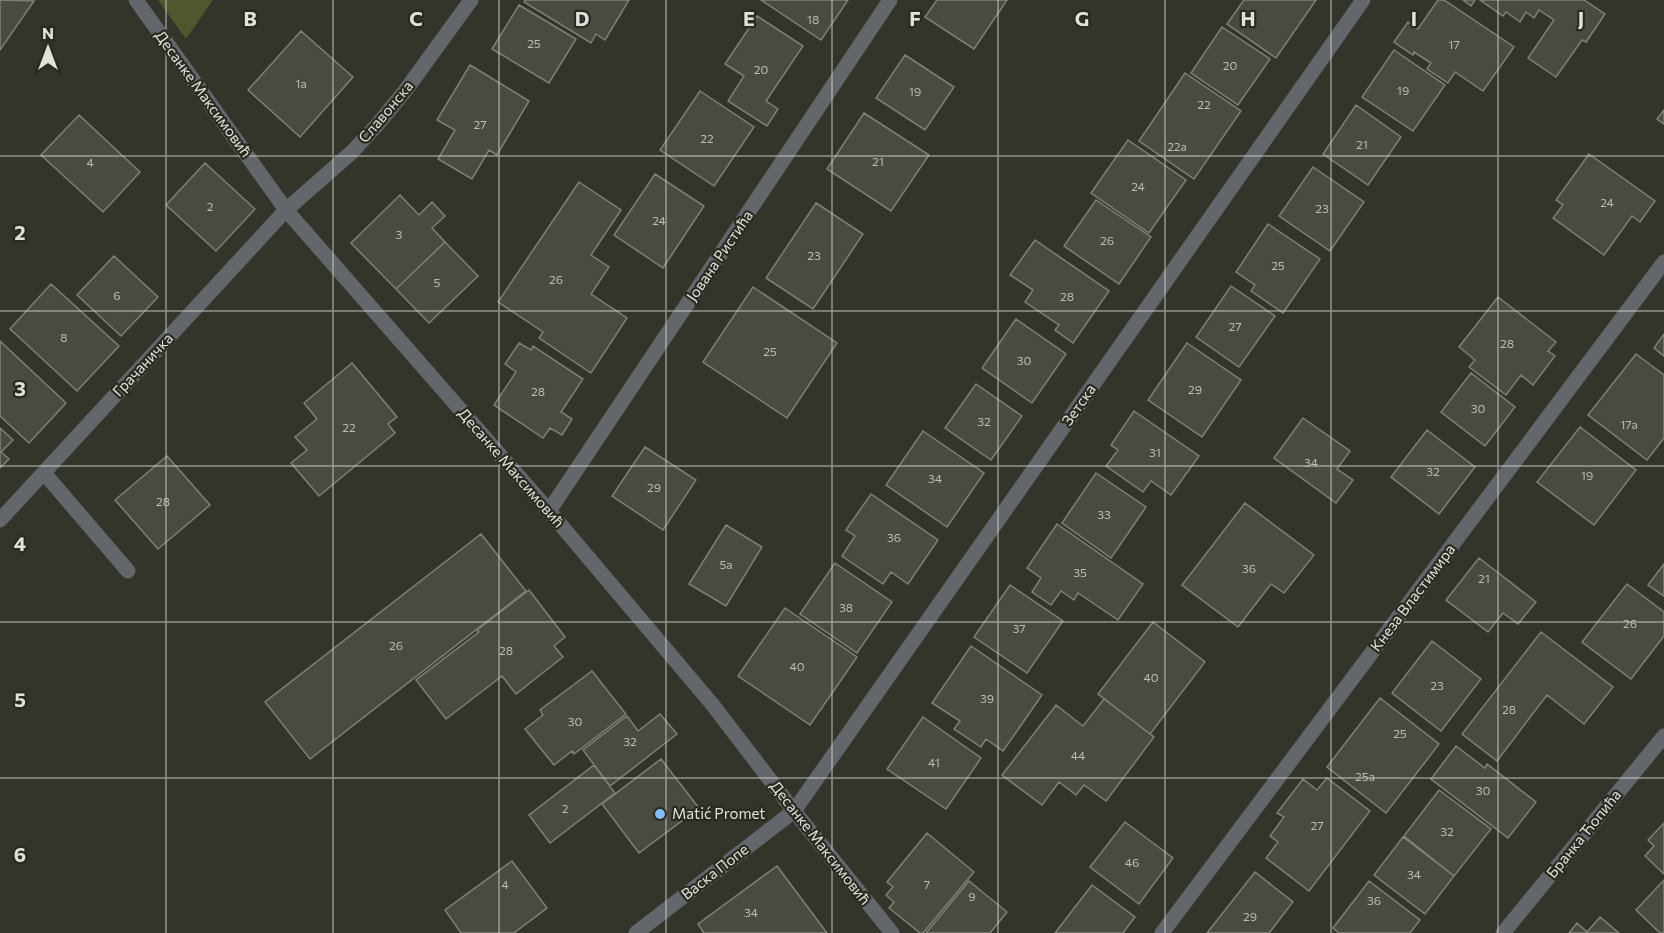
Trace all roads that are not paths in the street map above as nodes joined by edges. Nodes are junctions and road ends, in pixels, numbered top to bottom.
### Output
1 (136, 0) edge
2 (471, 0) edge
3 (890, 0) edge
4 (1363, 0) edge
5 (286, 210) junction
6 (1664, 262) edge
7 (45, 473) junction
8 (549, 511) junction
9 (0, 520) edge
10 (128, 571) dead end
11 (1664, 736) edge
12 (794, 811) junction
13 (636, 933) edge
14 (892, 933) edge
15 (1162, 933) edge
16 (1503, 933) edge

1 - 5 street, Десанке Максимовић
2 - 5 street, Славонска
3 - 8 street, Јована Ристића
4 - 12 street, Зетска
5 - 7 street, Грачаничка
5 - 8 street, Десанке Максимовић
6 - 15 street, Кнеза Властимира
7 - 9 street, Грачаничка
7 - 10 street
8 - 12 street, Десанке Максимовић
11 - 16 street, Бранка Ћопића
12 - 13 street, Васка Попе
12 - 14 street, Десанке Максимовић

